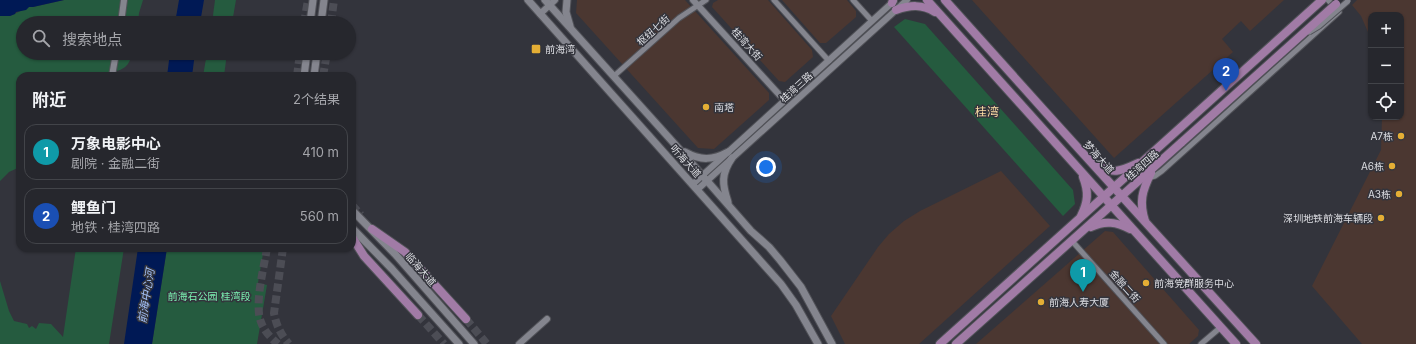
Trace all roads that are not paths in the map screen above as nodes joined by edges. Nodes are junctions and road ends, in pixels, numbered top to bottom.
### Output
1 (124, 0) edge
2 (313, 0) edge
3 (324, 0) edge
4 (528, 0) edge
5 (555, 0) edge
6 (567, 0) edge
7 (706, 0) edge
8 (774, 0) edge
9 (853, 0) edge
10 (907, 0) edge
11 (927, 0) edge
12 (945, 0) edge
13 (950, 0) edge
14 (1322, 0) edge
15 (1348, 0) edge
16 (696, 2) edge
17 (1335, 2) edge
18 (547, 3) edge
19 (894, 3) edge
20 (953, 9) junction
21 (540, 14) junction
22 (122, 16) edge
23 (311, 16) edge
24 (322, 16) edge
25 (943, 18) junction
26 (872, 21) junction
27 (573, 32) junction
28 (115, 60) edge
29 (305, 60) edge
30 (316, 60) edge
31 (829, 60) junction
32 (113, 72) edge
33 (304, 72) edge
34 (315, 72) edge
35 (614, 76) junction
36 (785, 101) junction
37 (680, 150) junction
38 (730, 155) junction
39 (1087, 159) junction
40 (1146, 159) junction
41 (1080, 171) junction
42 (705, 178) junction
43 (1145, 179) junction
44 (695, 186) junction
45 (1114, 188) junction
46 (1122, 197) junction
47 (1104, 198) junction
48 (729, 206) junction
49 (1112, 206) junction
50 (356, 214) tunnel mouth
51 (1078, 221) junction
52 (1146, 223) junction
53 (372, 229) junction
54 (1085, 229) junction
55 (356, 232) edge
56 (1136, 232) junction
57 (1072, 241) junction
58 (356, 243) edge
59 (418, 315) tunnel mouth
60 (466, 319) tunnel mouth
61 (547, 319) dead end
62 (1220, 327) junction
63 (459, 344) edge
64 (474, 344) edge
65 (519, 344) edge
66 (818, 344) edge
67 (832, 344) edge
68 (940, 344) edge
69 (956, 344) edge
70 (1164, 344) edge
71 (1201, 344) edge
72 (1236, 344) edge
73 (1256, 344) edge

1 - 22 street
2 - 23 main road
3 - 24 main road
4 - 21 main road, 听海大道
5 - 18 street
6 - 27 main road
7 - 16 street, 枢纽七街
8 - 31 street
9 - 26 street
10 - 19 street, 桂湾三路
11 - 25 main road
12 - 20 main road, 梦海大道
13 - 20 main road
14 - 40 main road, 桂湾四路
15 - 17 street, bridge
16 - 35 street, 枢纽七街
16 - 36 street, 桂湾大街
17 - 43 main road, 桂湾四路, bridge
17 - 43 street
18 - 21 street
18 - 27 main road, 听海大道
19 - 25 main road
19 - 26 street, 桂湾三路
19 - 38 street, 桂湾三路
20 - 39 main road, 梦海大道
21 - 44 main road, 听海大道
25 - 41 main road
26 - 31 street, 桂湾三路
27 - 35 main road, 听海大道
28 - 32 street
29 - 33 main road
30 - 34 main road
31 - 36 street, 桂湾三路
35 - 37 main road, 听海大道
36 - 38 street, 桂湾三路
37 - 38 main road
37 - 42 main road, 听海大道
38 - 42 street, 桂湾三路
38 - 48 main road
39 - 40 main road
39 - 45 main road, 梦海大道
40 - 45 main road, 桂湾四路
41 - 47 main road
41 - 51 main road
42 - 44 street, 桂湾三路
42 - 48 main road, 听海大道
43 - 46 main road, 桂湾四路
43 - 52 main road
44 - 66 main road, 听海大道
45 - 46 main road, 梦海大道
45 - 47 main road, 桂湾四路
46 - 49 main road, 桂湾四路
46 - 52 main road, 梦海大道
47 - 49 main road
47 - 51 main road, 桂湾四路
48 - 67 main road, 听海大道
49 - 54 main road, 桂湾四路
49 - 56 main road
50 - 53 main road, 临海大道
51 - 68 main road, 桂湾四路
52 - 73 main road, 梦海大道
53 - 60 main road
53 - 64 main road, 临海大道
54 - 56 main road
54 - 57 main road, 桂湾四路
55 - 63 main road
56 - 62 main road
57 - 69 main road, 桂湾四路
57 - 70 street, 金融二街
58 - 59 main road
61 - 65 street
62 - 71 street
62 - 72 main road

